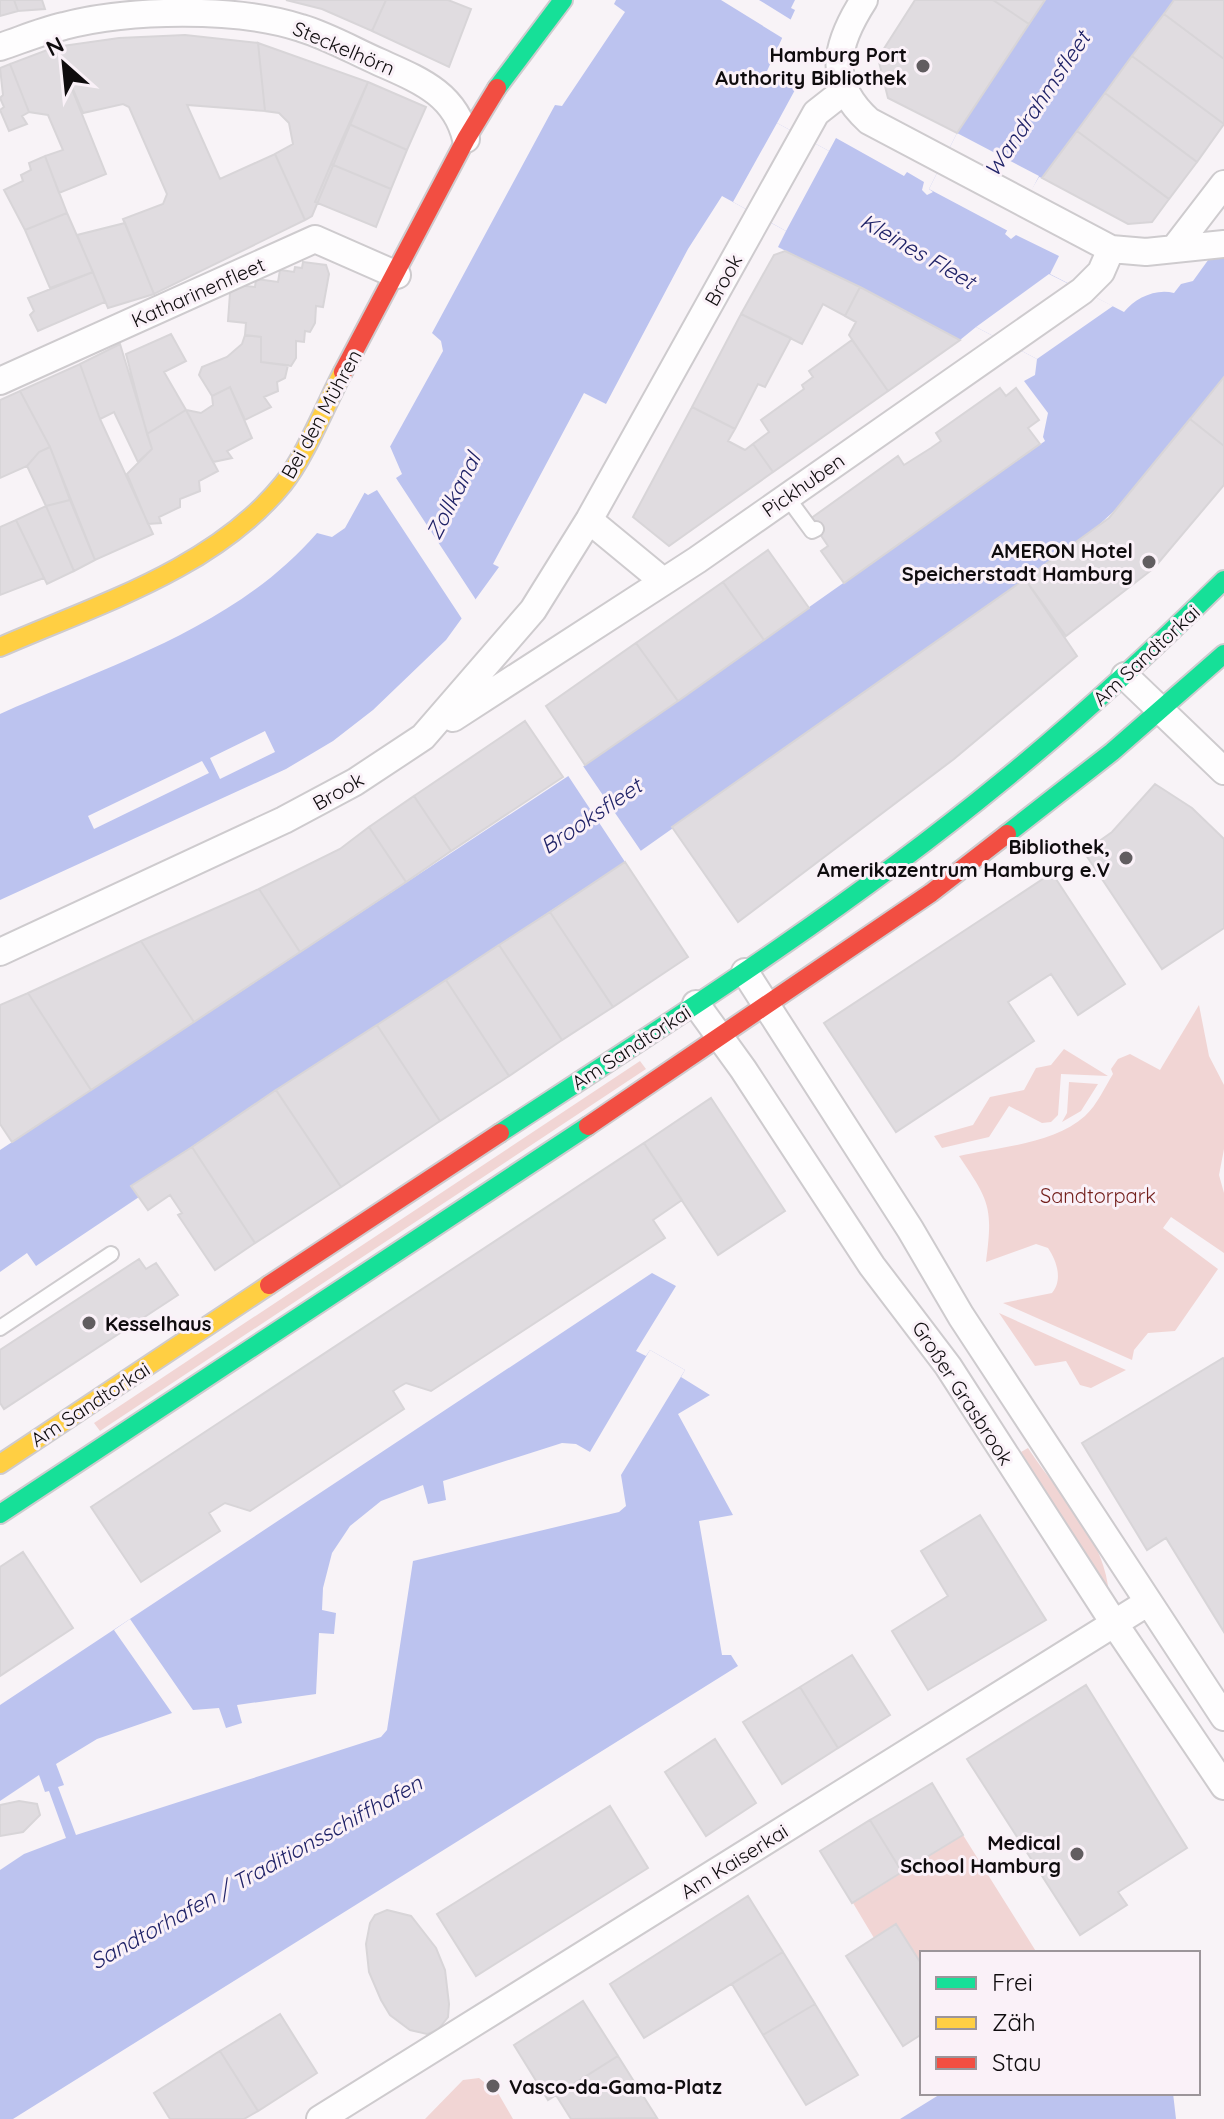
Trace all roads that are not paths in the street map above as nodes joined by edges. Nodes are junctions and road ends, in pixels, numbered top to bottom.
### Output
1 (563, 0) edge
2 (864, 0) edge
3 (142, 7) edge
4 (517, 27) dead end
5 (0, 47) edge
6 (844, 91) junction
7 (491, 96) junction
8 (466, 139) junction
9 (1224, 184) edge
10 (1222, 245) edge
11 (1111, 249) junction
12 (1174, 249) junction
13 (397, 275) junction
14 (0, 381) edge
15 (787, 497) junction
16 (589, 520) junction
17 (816, 529) dead end
18 (1224, 580) edge
19 (663, 581) junction
20 (0, 647) edge
21 (1224, 654) edge
22 (1125, 676) junction
23 (1161, 710) junction
24 (423, 737) junction
25 (1224, 771) edge
26 (0, 952) edge
27 (745, 972) junction
28 (696, 1004) junction
29 (766, 1007) junction
30 (721, 1037) junction
31 (111, 1254) dead end
32 (0, 1328) edge
33 (0, 1464) edge
34 (23, 1499) junction
35 (0, 1514) edge
36 (1147, 1603) junction
37 (1114, 1623) junction
38 (1223, 1715) edge
39 (1190, 1734) junction
40 (1224, 1786) edge
41 (320, 2119) edge

1 - 7 main road
2 - 6 street
3 - 5 street, Steckelhörn
3 - 8 street, Steckelhörn
4 - 7 main road
6 - 11 street
6 - 16 street, Brook
7 - 8 main road, Bei den Mühren
8 - 13 main road, Bei den Mühren
9 - 12 street
10 - 12 street
11 - 12 street
11 - 15 street, Pickhuben
13 - 14 street, Katharinenfleet
13 - 20 main road, Bei den Mühren
15 - 17 lane
15 - 19 street, Pickhuben
16 - 19 street
16 - 24 street, Brook
18 - 22 main road, Am Sandtorkai
19 - 24 street, Pickhuben
21 - 23 main road, Am Sandtorkai
22 - 23 street
22 - 27 main road, Am Sandtorkai
23 - 25 street
23 - 29 main road, Am Sandtorkai
24 - 26 street, Brook
27 - 28 main road, Am Sandtorkai
27 - 29 street, Großer Grasbrook
28 - 30 street, Großer Grasbrook
28 - 33 main road, Am Sandtorkai
29 - 30 main road, Am Sandtorkai
29 - 36 street, Großer Grasbrook
30 - 34 main road, Am Sandtorkai
30 - 37 street, Großer Grasbrook
31 - 32 lane
33 - 34 street
34 - 35 main road, Am Sandtorkai
36 - 37 street, Am Kaiserkai
36 - 38 street, Großer Grasbrook
37 - 39 street, Großer Grasbrook
37 - 41 street, Am Kaiserkai
38 - 39 street
39 - 40 street, Großer Grasbrook

